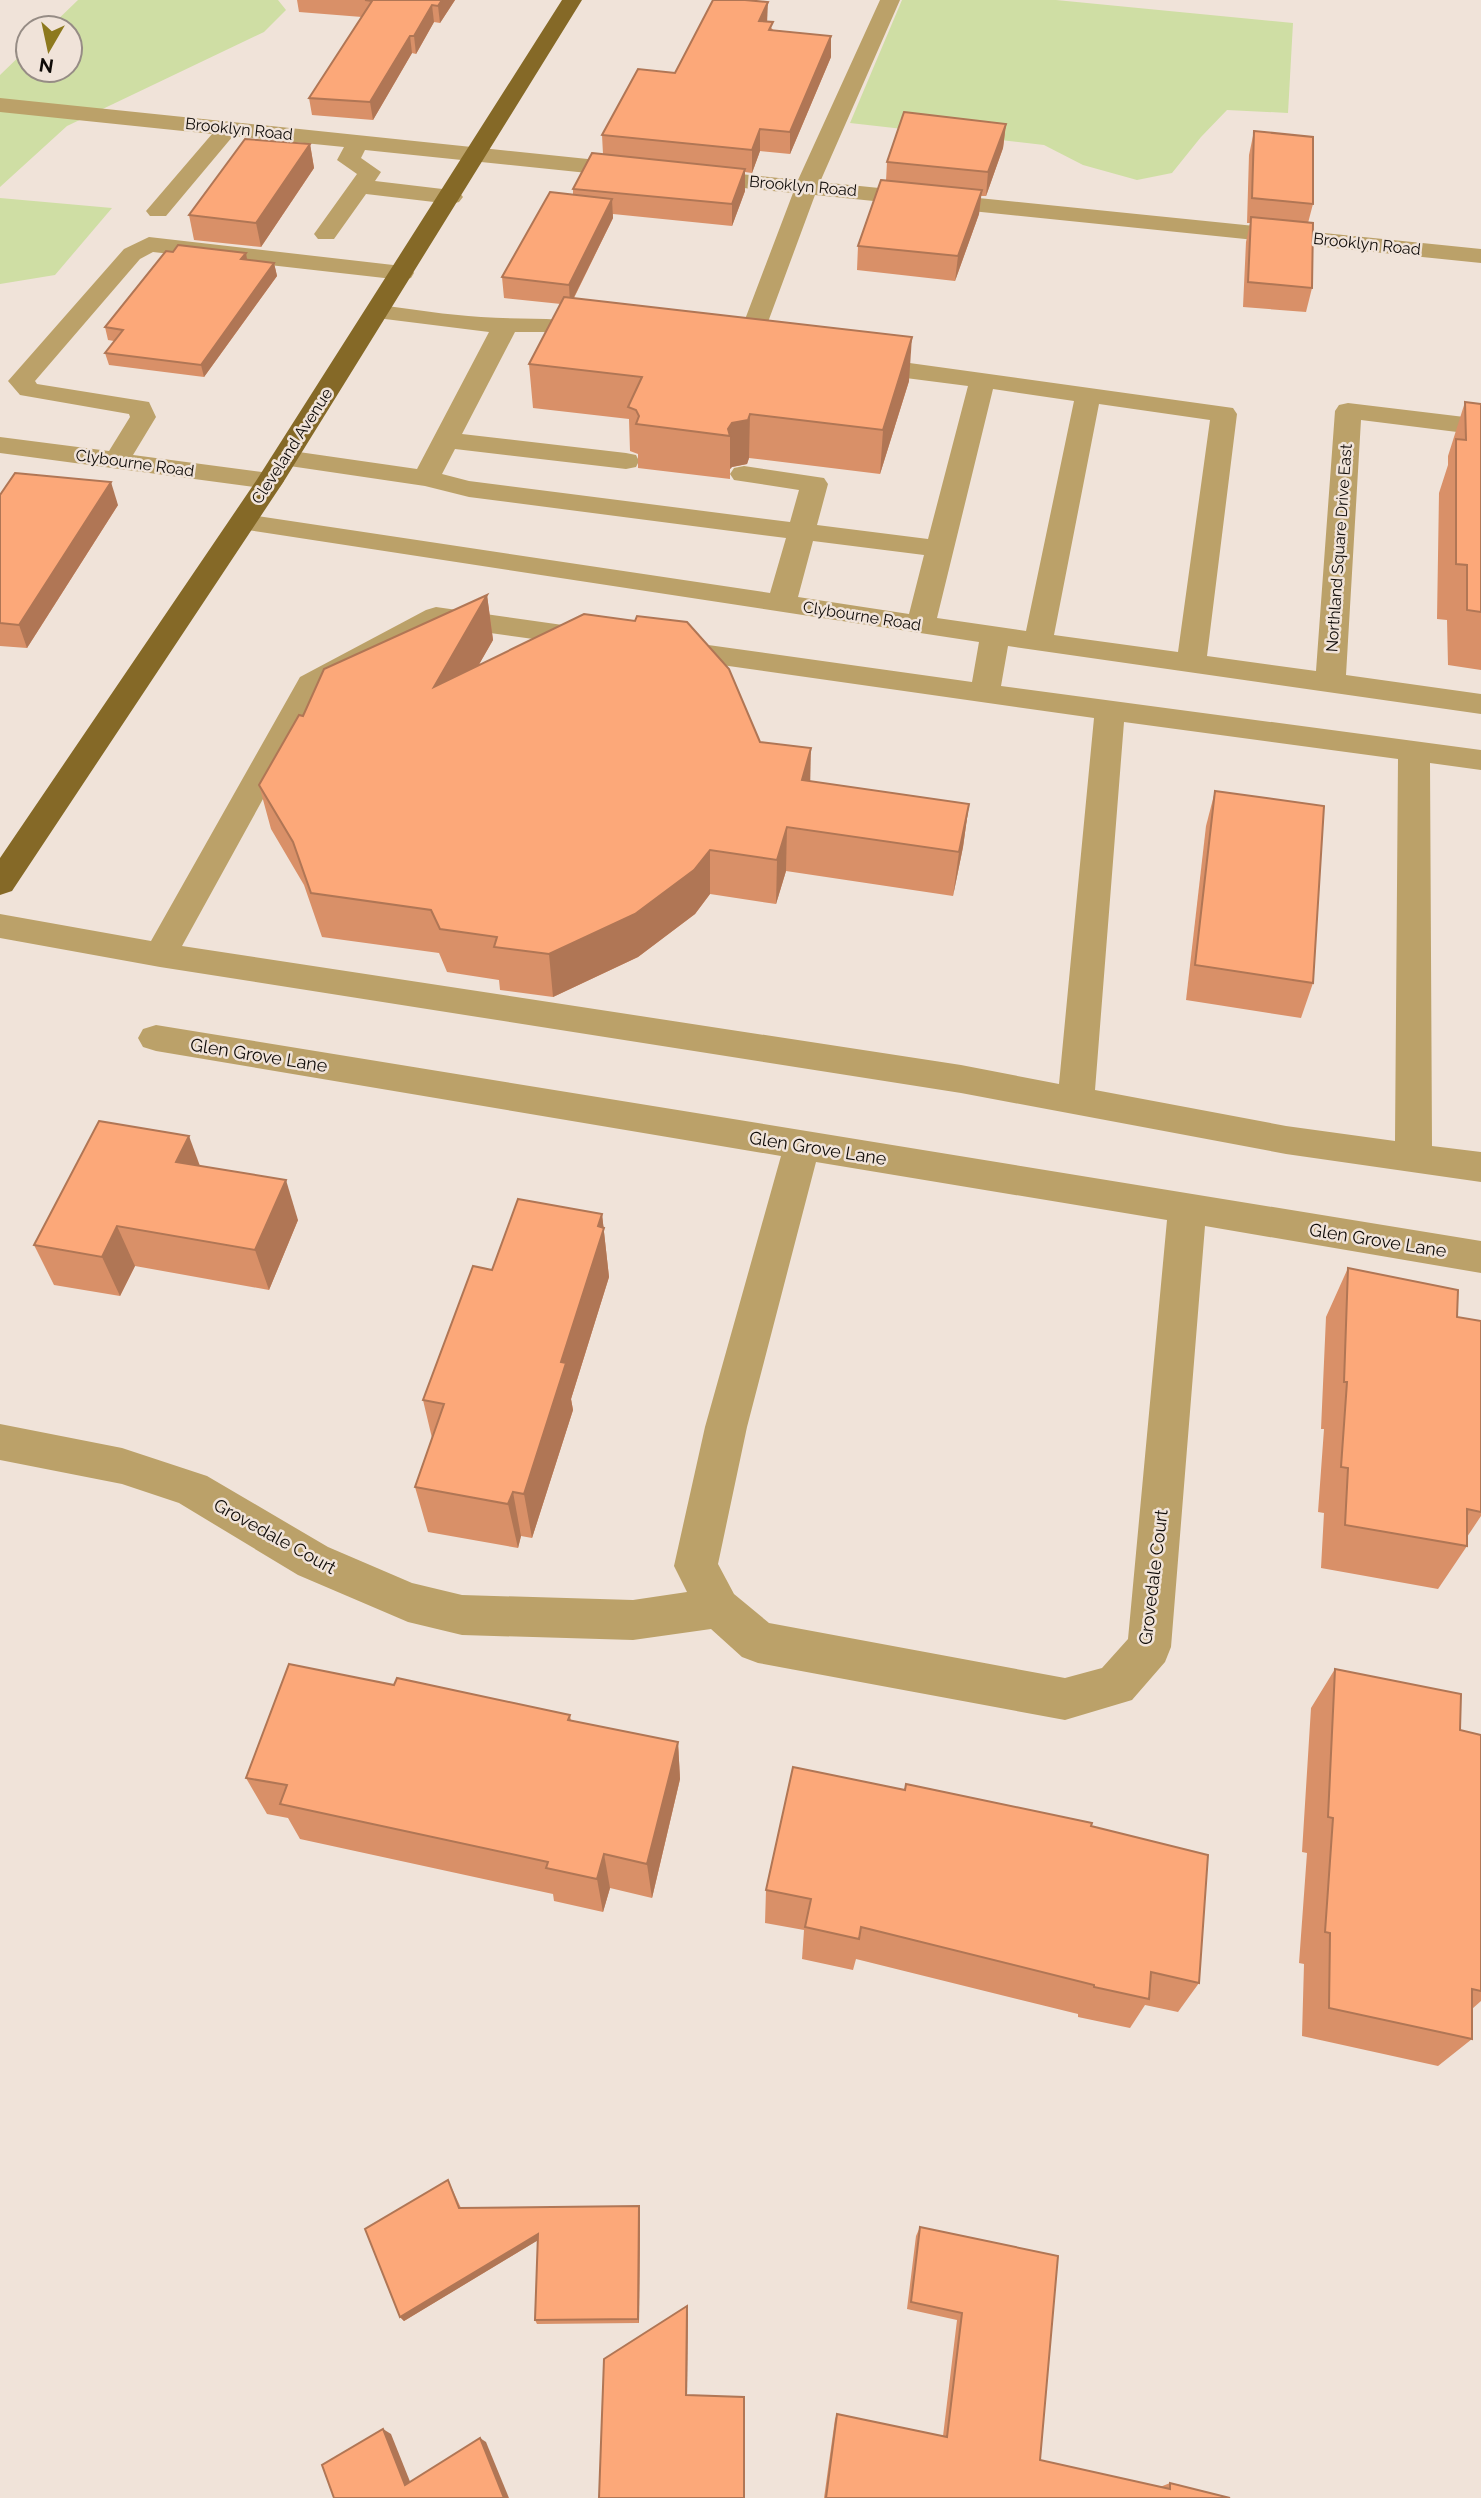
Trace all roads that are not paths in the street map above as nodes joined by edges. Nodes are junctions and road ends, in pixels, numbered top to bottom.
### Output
1 (572, 0) edge
2 (890, 0) edge
3 (0, 104) edge
4 (228, 128) junction
5 (358, 142) junction
6 (477, 154) junction
7 (360, 186) junction
8 (807, 186) junction
9 (451, 197) junction
10 (158, 211) dead end
11 (327, 234) dead end
12 (1481, 256) edge
13 (402, 273) junction
14 (378, 312) junction
15 (755, 322) edge
16 (506, 324) junction
17 (622, 334) edge
18 (830, 361) edge
19 (982, 380) junction
20 (1088, 395) junction
21 (1481, 426) edge
22 (447, 440) junction
23 (0, 445) edge
24 (285, 458) junction
25 (116, 461) junction
26 (626, 461) dead end
27 (744, 474) edge
28 (426, 478) junction
29 (270, 481) junction
30 (244, 522) junction
31 (801, 531) junction
32 (940, 549) junction
33 (782, 604) junction
34 (921, 625) junction
35 (995, 636) junction
36 (1038, 642) junction
37 (1191, 664) junction
38 (1330, 684) junction
39 (985, 694) junction
40 (1481, 704) edge
41 (1110, 710) junction
42 (1414, 749) junction
43 (1481, 760) edge
44 (0, 883) edge
45 (0, 926) edge
46 (160, 955) junction
47 (156, 1038) dead end
48 (1076, 1101) junction
49 (802, 1145) junction
50 (1413, 1157) junction
51 (1481, 1167) edge
52 (1187, 1210) junction
53 (1481, 1257) edge
54 (0, 1442) edge
55 (719, 1608) junction

1 - 6 main road, Cleveland Avenue
2 - 8 street
3 - 4 street, Brooklyn Road
4 - 5 street, Brooklyn Road
4 - 10 street
5 - 6 street, Brooklyn Road
5 - 7 street
6 - 8 street, Brooklyn Road
6 - 9 main road, Cleveland Avenue
7 - 9 street
7 - 11 street
8 - 12 street, Brooklyn Road
8 - 15 street
9 - 13 main road, Cleveland Avenue
13 - 14 main road, Cleveland Avenue
13 - 25 street
14 - 16 street
14 - 24 main road, Cleveland Avenue
16 - 17 street
16 - 22 street
18 - 19 street
19 - 20 street
19 - 32 street
20 - 36 street
20 - 37 street
21 - 38 street, Northland Square Drive East
22 - 26 street
22 - 28 street
23 - 25 street, Clybourne Road
24 - 28 street
24 - 29 main road, Cleveland Avenue
25 - 29 street, Clybourne Road
27 - 31 street
28 - 31 street
29 - 30 main road, Cleveland Avenue
30 - 33 street, Clybourne Road
30 - 44 main road, Cleveland Avenue
31 - 32 street
31 - 33 street
32 - 34 street
33 - 34 street, Clybourne Road
34 - 35 street, Clybourne Road
35 - 36 street, Clybourne Road
35 - 39 street
36 - 37 street, Clybourne Road
37 - 38 street, Clybourne Road
38 - 40 street, Clybourne Road
39 - 41 street
39 - 46 street
41 - 42 street
41 - 48 street
42 - 43 street
42 - 50 street
45 - 46 street
46 - 48 street
47 - 49 street, Glen Grove Lane
48 - 50 street
49 - 52 street, Glen Grove Lane
49 - 55 street, Grovedale Court
50 - 51 street
52 - 53 street, Glen Grove Lane
52 - 55 street, Grovedale Court
54 - 55 street, Grovedale Court

